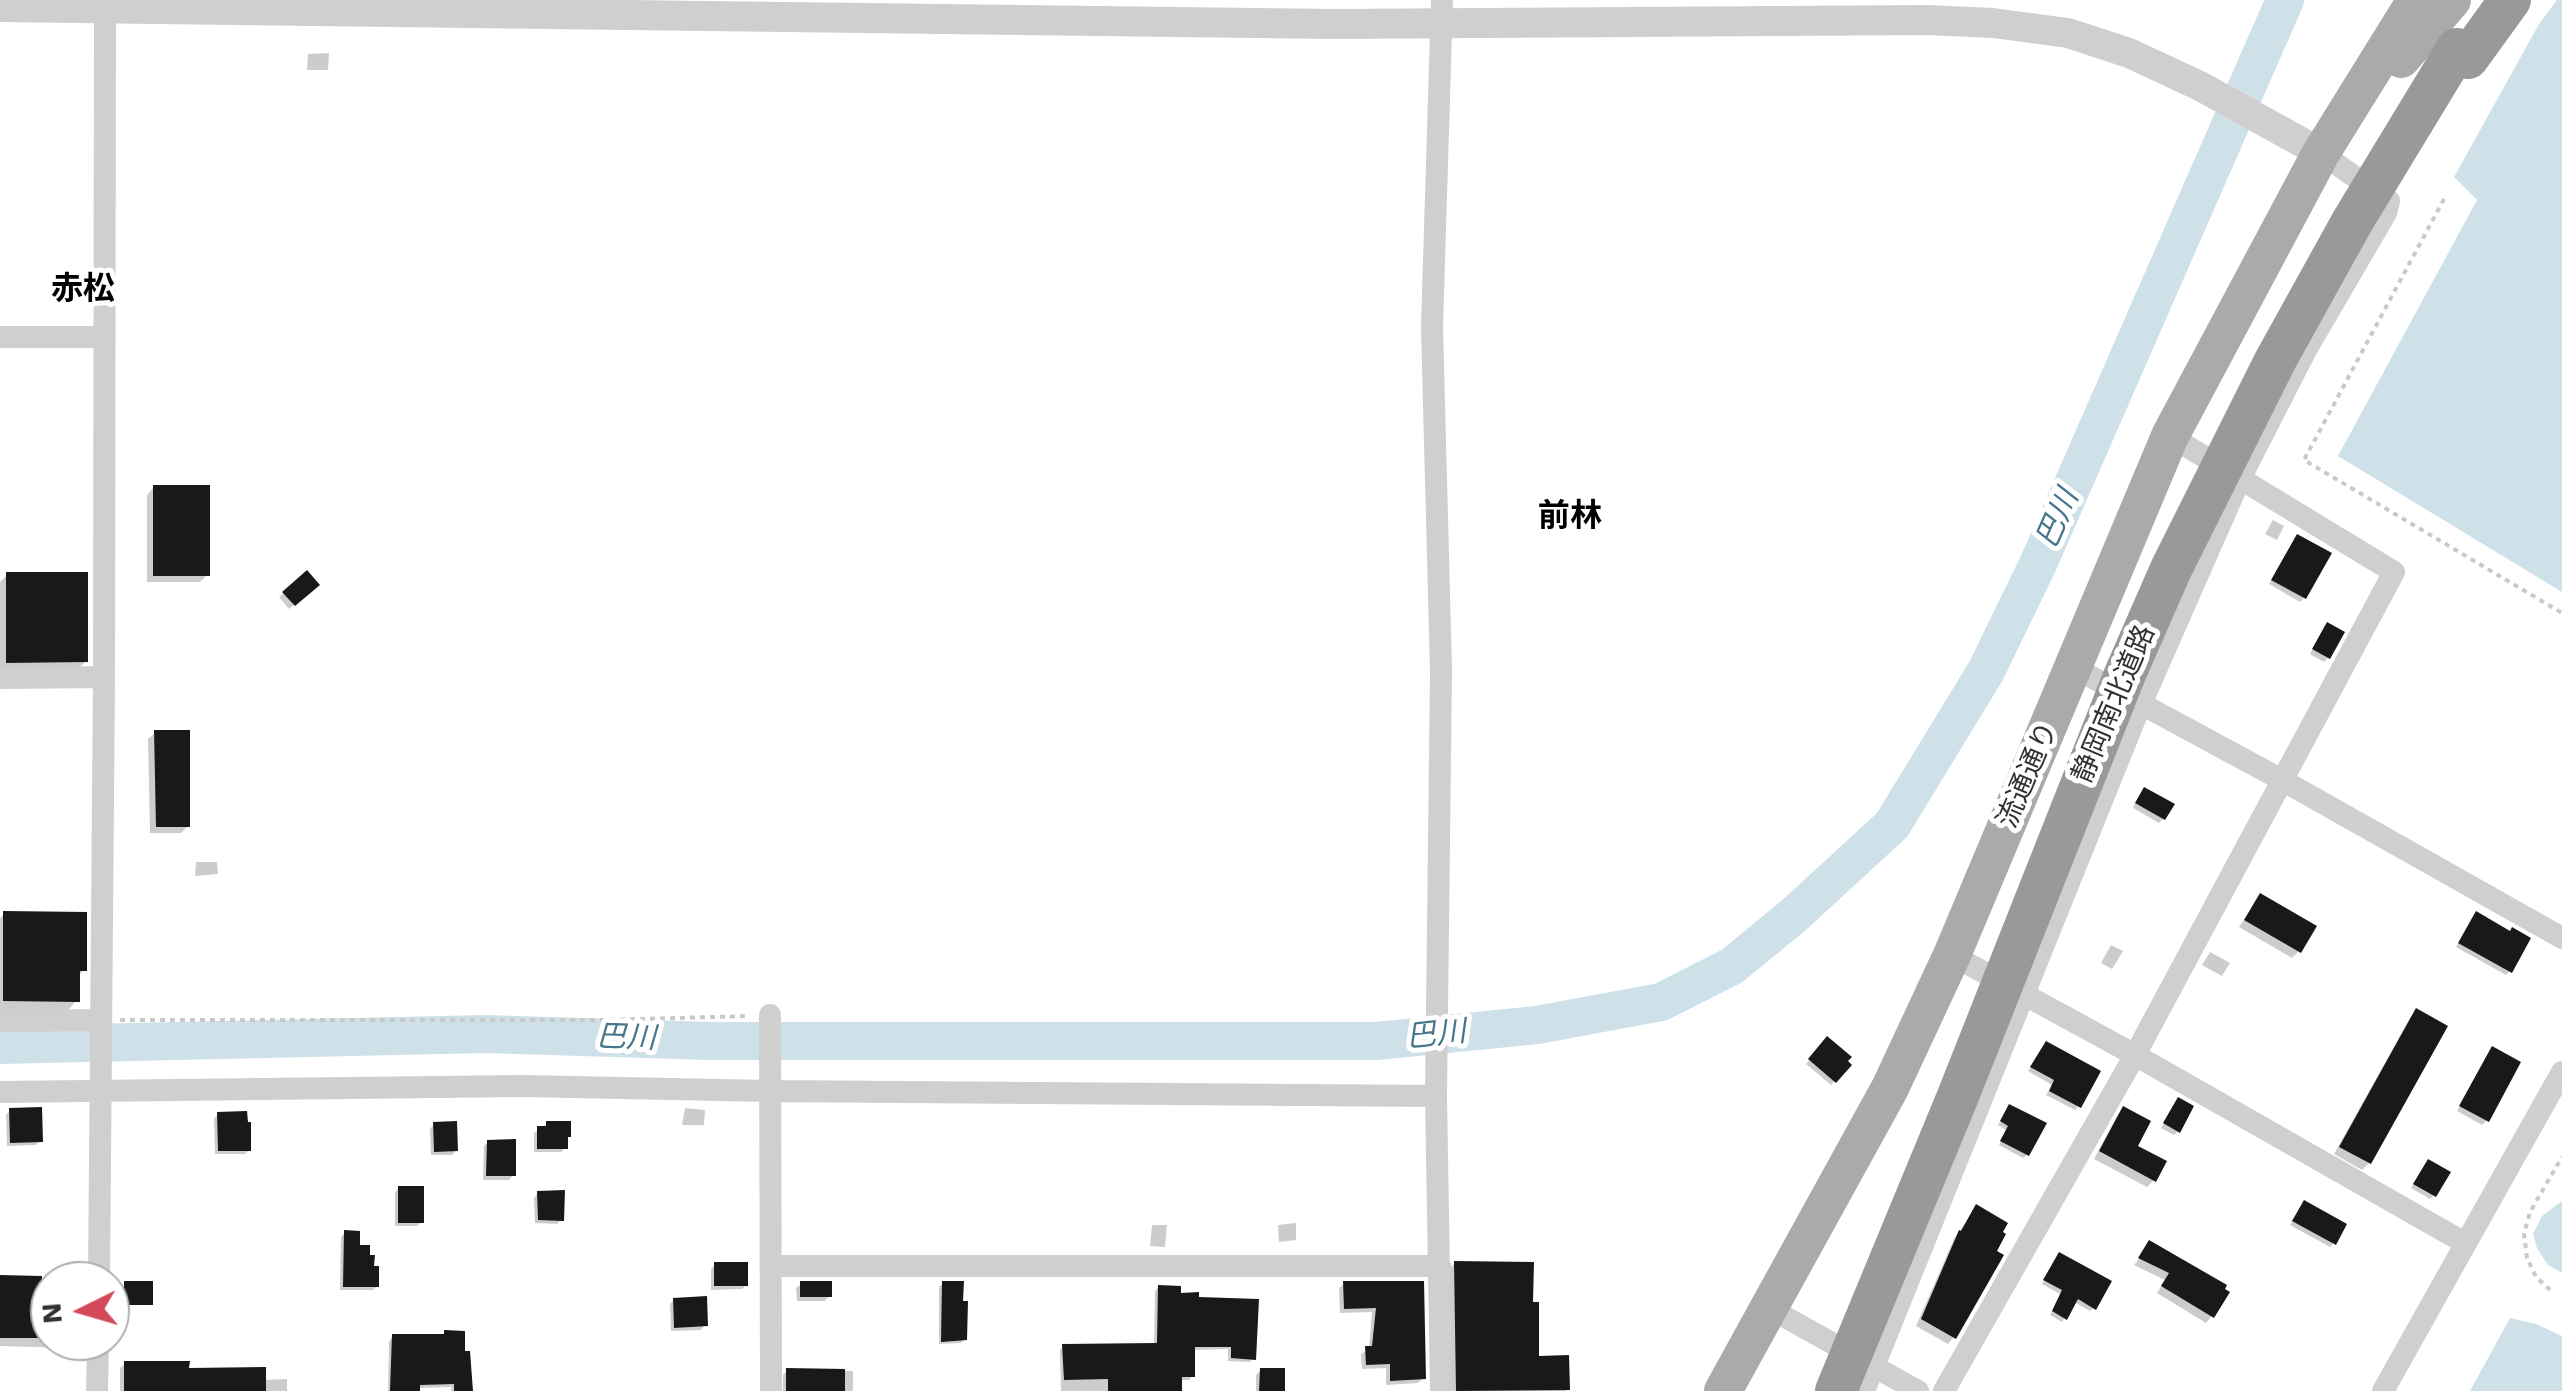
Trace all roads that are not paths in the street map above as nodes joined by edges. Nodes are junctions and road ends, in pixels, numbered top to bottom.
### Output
1 (2416, 0) edge
2 (2452, 0) edge
3 (2484, 0) edge
4 (2510, 0) edge
5 (105, 4) edge
6 (0, 7) edge
7 (1729, 11) edge
8 (1442, 12) edge
9 (2463, 54) junction
10 (2305, 144) junction
11 (104, 336) junction
12 (0, 337) edge
13 (2170, 436) junction
14 (2240, 480) junction
15 (2073, 667) junction
16 (104, 677) junction
17 (0, 678) edge
18 (2142, 704) junction
19 (2282, 780) junction
20 (2562, 938) edge
21 (1952, 954) junction
22 (2024, 994) junction
23 (770, 1016) road end
24 (100, 1020) junction
25 (0, 1021) edge
26 (2135, 1055) junction
27 (2562, 1072) edge
28 (770, 1091) junction
29 (0, 1092) edge
30 (102, 1092) junction
31 (1436, 1096) junction
32 (2465, 1244) junction
33 (99, 1261) edge
34 (772, 1266) junction
35 (1440, 1266) junction
36 (1768, 1308) junction
37 (98, 1361) edge
38 (1861, 1379) edge
39 (98, 1391) edge
40 (771, 1391) edge
41 (1441, 1391) edge
42 (1723, 1391) edge
43 (1836, 1391) edge
44 (1864, 1391) edge
45 (1918, 1391) edge
46 (1944, 1391) edge
47 (2383, 1391) edge

1 - 10 main road
2 - 10 main road
3 - 9 highway
4 - 9 highway
5 - 6 street
5 - 8 street
5 - 11 street
7 - 8 street
7 - 10 street
8 - 31 street
9 - 38 highway, 静岡南北道路
9 - 43 highway, 静岡南北道路, bridge
10 - 13 main road, 流通通り
10 - 14 street
11 - 12 street
11 - 16 street
13 - 14 street
13 - 15 main road, 流通通り
14 - 18 street
14 - 19 street
15 - 18 street
15 - 21 main road, 流通通り
16 - 17 street
16 - 24 street
18 - 19 street
18 - 22 street
19 - 20 street
19 - 26 street
21 - 22 street
21 - 36 main road, 流通通り
22 - 26 street
22 - 38 street
23 - 28 street
24 - 25 street
24 - 30 street
26 - 32 street
26 - 46 street
27 - 32 street
28 - 30 street
28 - 31 street
28 - 34 street
29 - 30 street
30 - 33 street
31 - 35 street
32 - 47 street
34 - 35 street
34 - 40 street
35 - 41 street
36 - 38 street
36 - 42 main road, 流通通り
37 - 39 street
38 - 44 street
38 - 45 street

